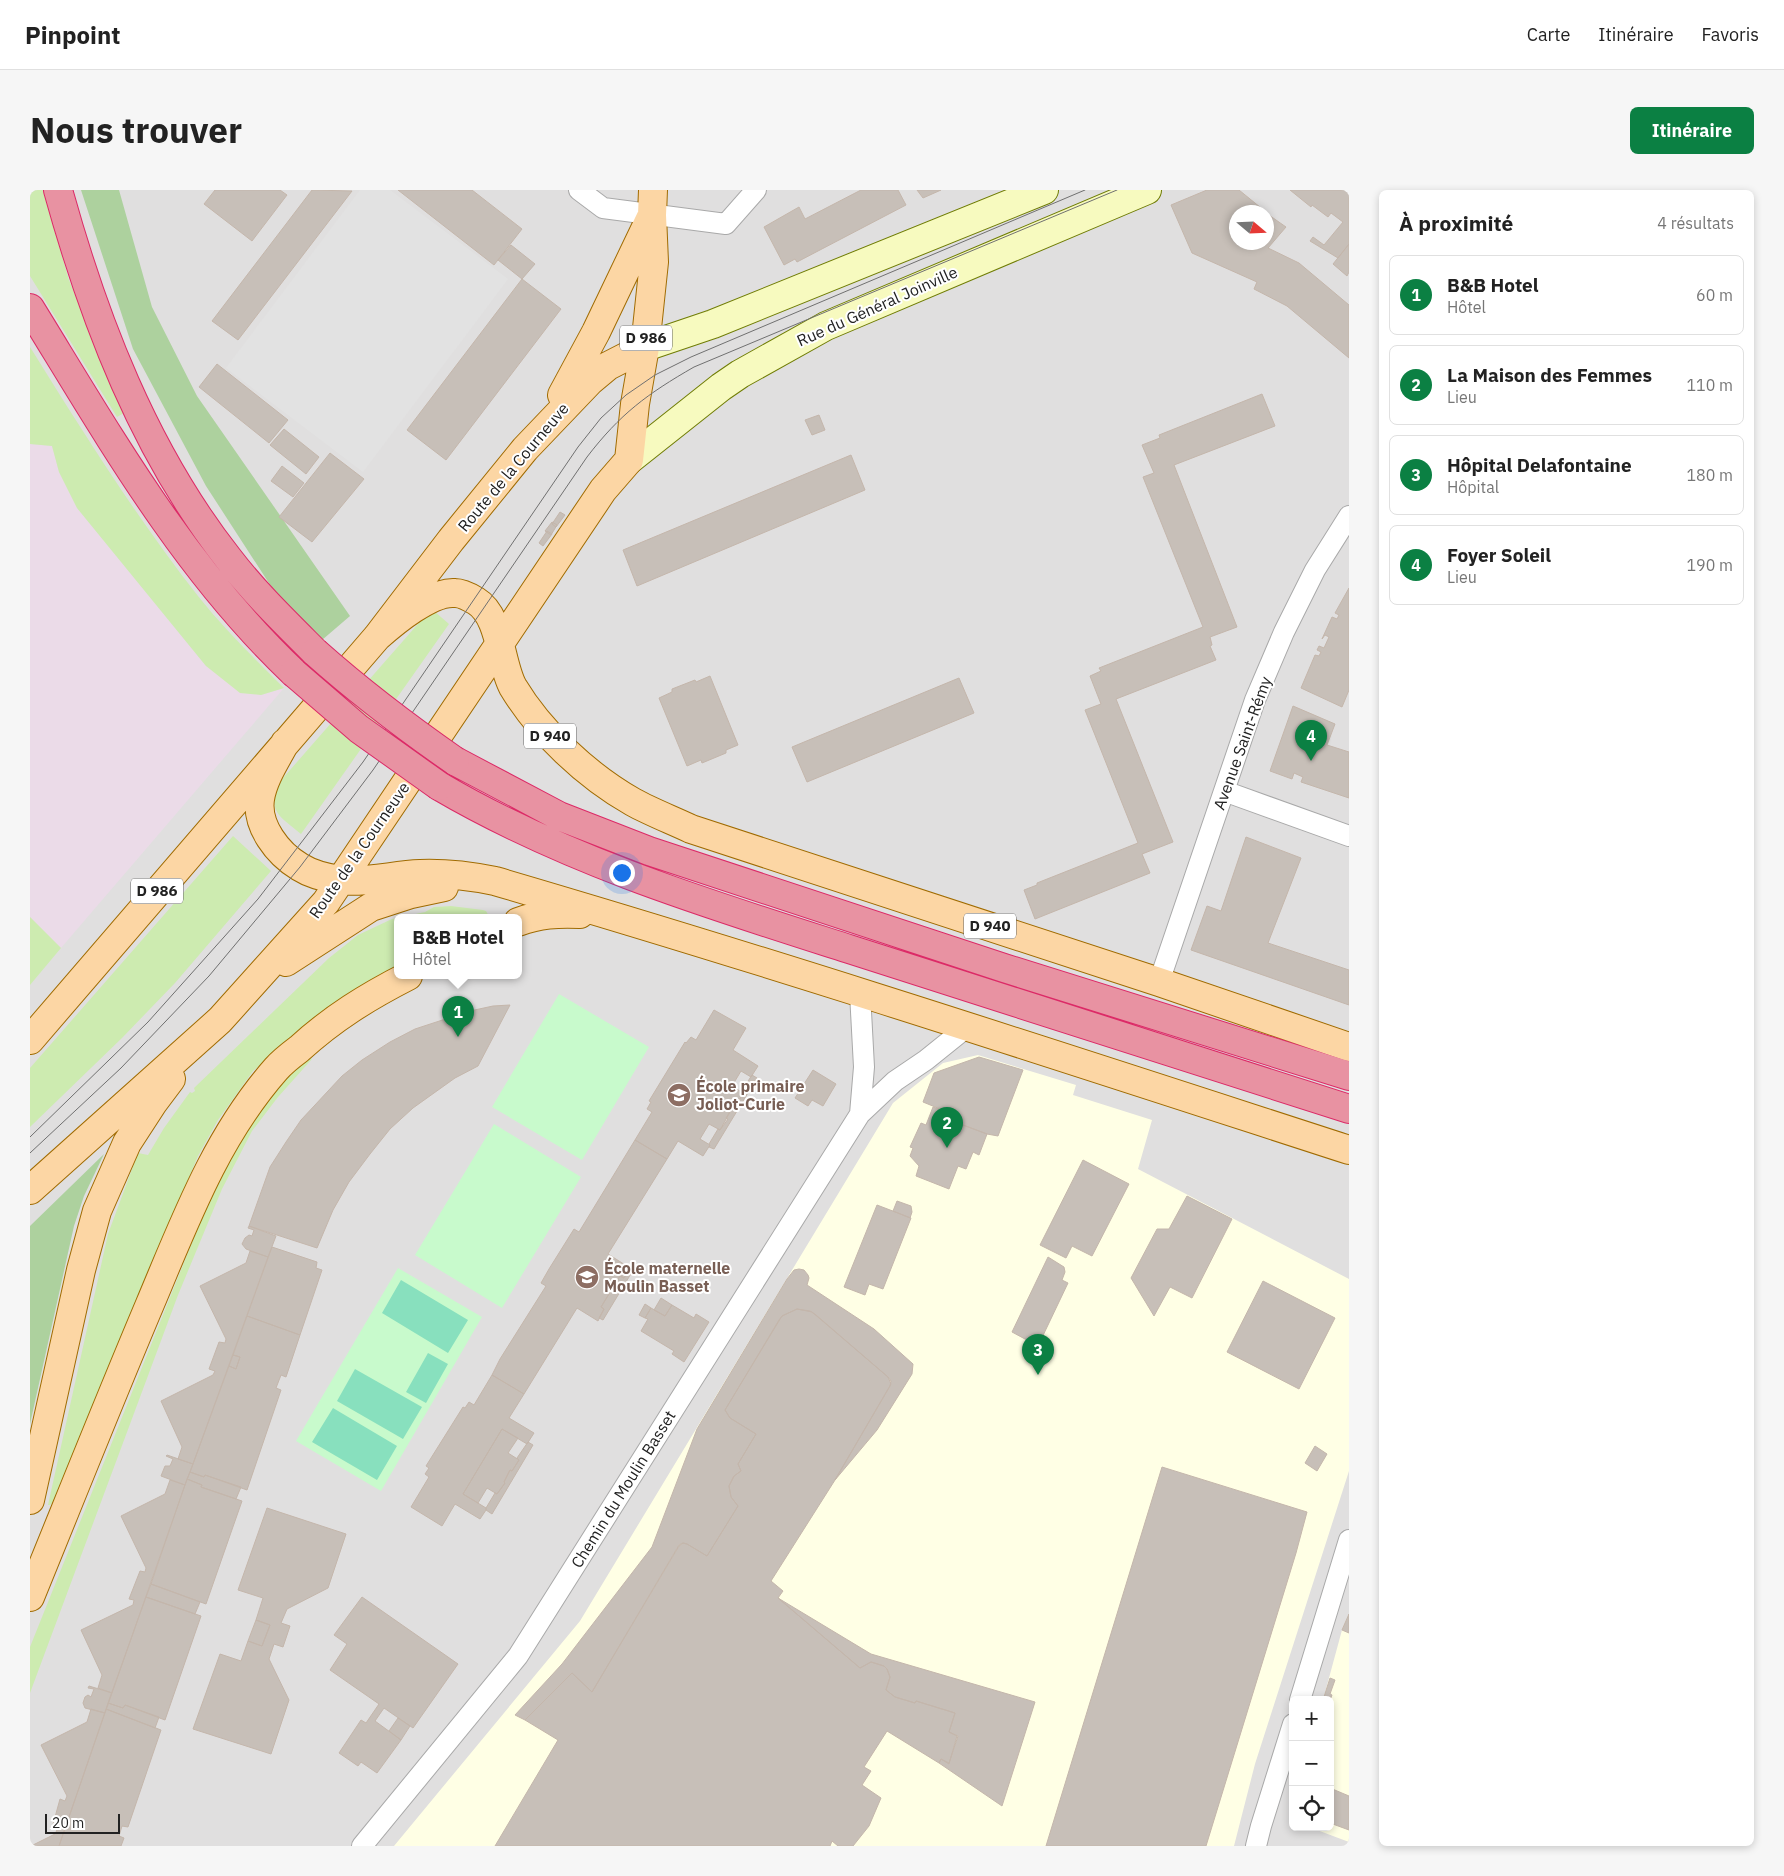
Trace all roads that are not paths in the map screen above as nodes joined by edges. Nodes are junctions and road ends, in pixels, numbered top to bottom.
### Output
1 (58, 190) edge
2 (578, 190) edge
3 (756, 190) edge
4 (1044, 190) edge
5 (1147, 190) edge
6 (653, 203) edge
7 (30, 308) edge
8 (645, 347) junction
9 (525, 450) junction
10 (629, 460) junction
11 (1349, 516) edge
12 (377, 638) junction
13 (500, 643) junction
14 (285, 743) junction
15 (1224, 791) junction
16 (1349, 836) edge
17 (340, 880) junction
18 (495, 881) junction
19 (522, 921) edge
20 (630, 922) junction
21 (402, 979) edge
22 (1159, 982) junction
23 (860, 993) junction
24 (242, 997) junction
25 (220, 1020) junction
26 (966, 1027) junction
27 (30, 1040) edge
28 (1349, 1047) edge
29 (1349, 1076) edge
30 (1349, 1109) edge
31 (860, 1114) junction
32 (1349, 1150) edge
33 (30, 1190) edge
34 (30, 1500) edge
35 (1349, 1540) edge
36 (30, 1597) edge
37 (1301, 1696) edge
38 (1289, 1737) edge
39 (362, 1846) edge
40 (1256, 1846) edge

1 - 29 highway, bridge
2 - 6 street
3 - 6 street
4 - 8 main road
5 - 10 main road, Rue du Général Joinville
6 - 8 main road, D 986
6 - 9 main road
7 - 30 highway, bridge
8 - 9 main road, Route de la Courneuve
8 - 10 main road, D 986
9 - 12 main road, Route de la Courneuve / D 986
10 - 13 main road, Route de la Courneuve
11 - 15 street, Avenue Saint-Rémy
12 - 13 main road, D 940
12 - 14 main road, Route de la Courneuve / D 986
13 - 17 main road, Route de la Courneuve
13 - 22 main road, D 940
14 - 17 main road
14 - 27 main road, Route de la Courneuve / D 986
15 - 16 street
15 - 22 street, Avenue Saint-Rémy
17 - 18 main road
17 - 24 main road, Route de la Courneuve
18 - 20 main road
18 - 24 main road
19 - 20 main road
20 - 23 main road
21 - 36 main road
22 - 28 main road, D 940
23 - 26 main road
23 - 31 street
24 - 25 main road, Route de la Courneuve
25 - 33 main road, Route de la Courneuve
25 - 34 main road
26 - 31 street
26 - 32 main road
31 - 39 street, Chemin du Moulin Basset
35 - 37 street
38 - 40 street

